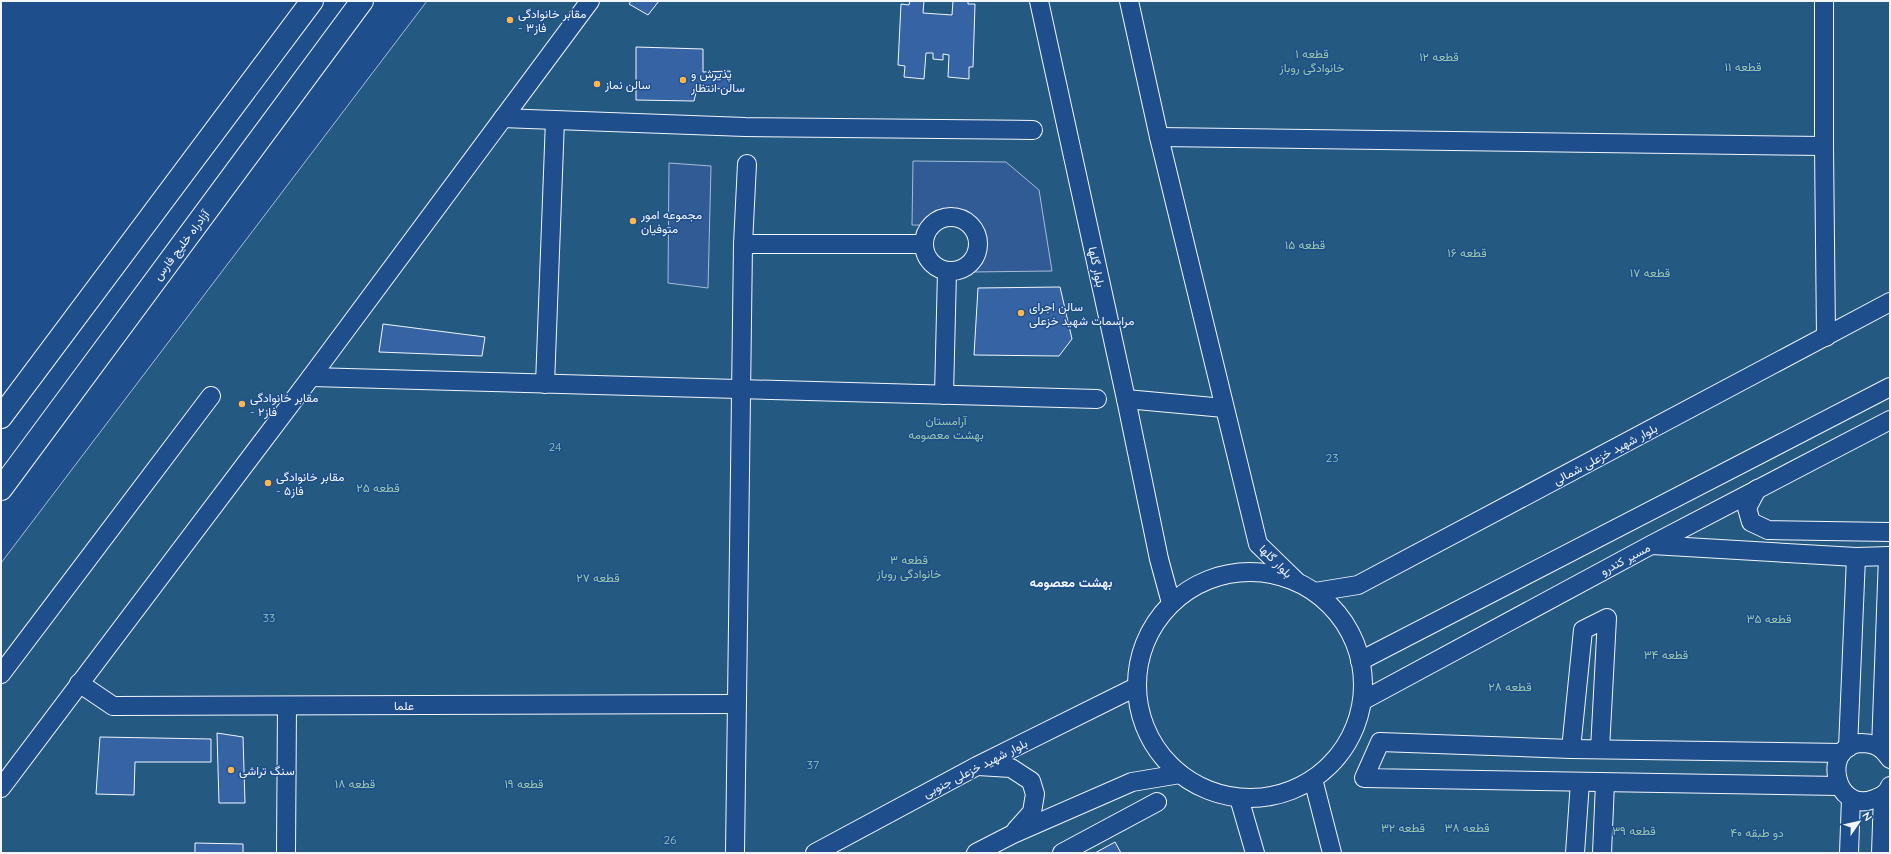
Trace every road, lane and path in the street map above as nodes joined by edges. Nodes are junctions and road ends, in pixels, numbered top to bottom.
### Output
1 (312, 1) edge
2 (362, 1) edge
3 (590, 1) edge
4 (1039, 1) edge
5 (1129, 1) edge
6 (1824, 1) edge
7 (503, 118) junction
8 (555, 120) junction
9 (1033, 130) dead end
10 (1159, 137) junction
11 (1824, 146) junction
12 (748, 164) dead end
13 (743, 244) junction
14 (924, 244) junction
15 (948, 271) junction
16 (1890, 302) edge
17 (1826, 337) junction
18 (311, 377) junction
19 (545, 384) junction
20 (1890, 387) edge
21 (741, 389) junction
22 (944, 395) junction
23 (211, 396) dead end
24 (1098, 399) dead end
25 (1126, 399) junction
26 (1224, 408) junction
27 (1, 417) edge
28 (1890, 420) edge
29 (1, 489) edge
30 (1757, 489) junction
31 (1890, 532) edge
32 (1651, 545) junction
33 (1889, 556) edge
34 (1856, 557) junction
35 (1297, 582) junction
36 (1314, 592) junction
37 (1171, 603) junction
38 (1360, 661) junction
39 (1, 674) edge
40 (79, 684) junction
41 (1136, 687) junction
42 (1362, 701) junction
43 (736, 704) junction
44 (287, 706) junction
45 (1571, 749) junction
46 (1600, 749) junction
47 (1845, 751) junction
48 (1887, 752) edge
49 (977, 766) junction
50 (1313, 779) junction
51 (1580, 782) junction
52 (1605, 783) junction
53 (1188, 784) junction
54 (1, 788) edge
55 (1888, 790) edge
56 (1845, 792) junction
57 (1239, 798) junction
58 (1157, 802) dead end
59 (1013, 834) junction
60 (286, 853) edge
61 (735, 853) edge
62 (815, 853) edge
63 (976, 853) edge
64 (1062, 853) edge
65 (1255, 853) edge
66 (1332, 853) edge
67 (1574, 853) edge
68 (1602, 853) edge
69 (1849, 853) edge
70 (1881, 853) edge

1 - 27 highway
2 - 29 highway, آزادراه خلیج فارس
3 - 7 lane
4 - 25 lane, بلوار گلها
5 - 10 lane, بلوار گلها
6 - 11 lane
7 - 8 lane
7 - 18 lane
8 - 9 lane
8 - 19 lane
10 - 11 lane
10 - 26 lane, بلوار گلها
11 - 17 lane
12 - 13 lane
13 - 14 lane
13 - 21 lane
14 - 15 lane
14 - 15 lane
15 - 22 lane
16 - 17 lane, بلوار شهید خزعلی شمالی
17 - 36 lane, بلوار شهید خزعلی شمالی
18 - 19 lane
18 - 40 lane
19 - 21 lane
20 - 38 lane
21 - 22 lane
21 - 43 lane
22 - 24 lane
23 - 39 lane
25 - 26 lane
25 - 37 lane, بلوار گلها
26 - 35 lane, بلوار گلها
28 - 30 lane, مسیر کندرو
30 - 31 lane
30 - 32 lane, مسیر کندرو
32 - 34 lane
32 - 42 lane, مسیر کندرو
33 - 34 lane
33 - 48 lane
34 - 47 lane
35 - 36 lane
35 - 37 lane
36 - 38 lane
37 - 41 lane
38 - 42 lane
40 - 44 lane, علما
40 - 54 lane
41 - 49 lane, بلوار شهید خزعلی جنوبی
41 - 53 lane
42 - 50 lane
43 - 44 lane, علما
43 - 61 lane
44 - 60 lane
45 - 46 lane
45 - 46 lane
45 - 51 lane
46 - 47 lane
47 - 48 lane
47 - 56 lane
49 - 59 lane
49 - 62 lane, بلوار شهید خزعلی جنوبی
50 - 57 lane
50 - 66 lane
51 - 52 lane
51 - 67 lane
52 - 56 lane
52 - 68 lane
53 - 57 lane
53 - 59 lane
55 - 56 lane
55 - 70 lane
56 - 69 lane
57 - 65 lane
58 - 64 lane
59 - 63 lane

